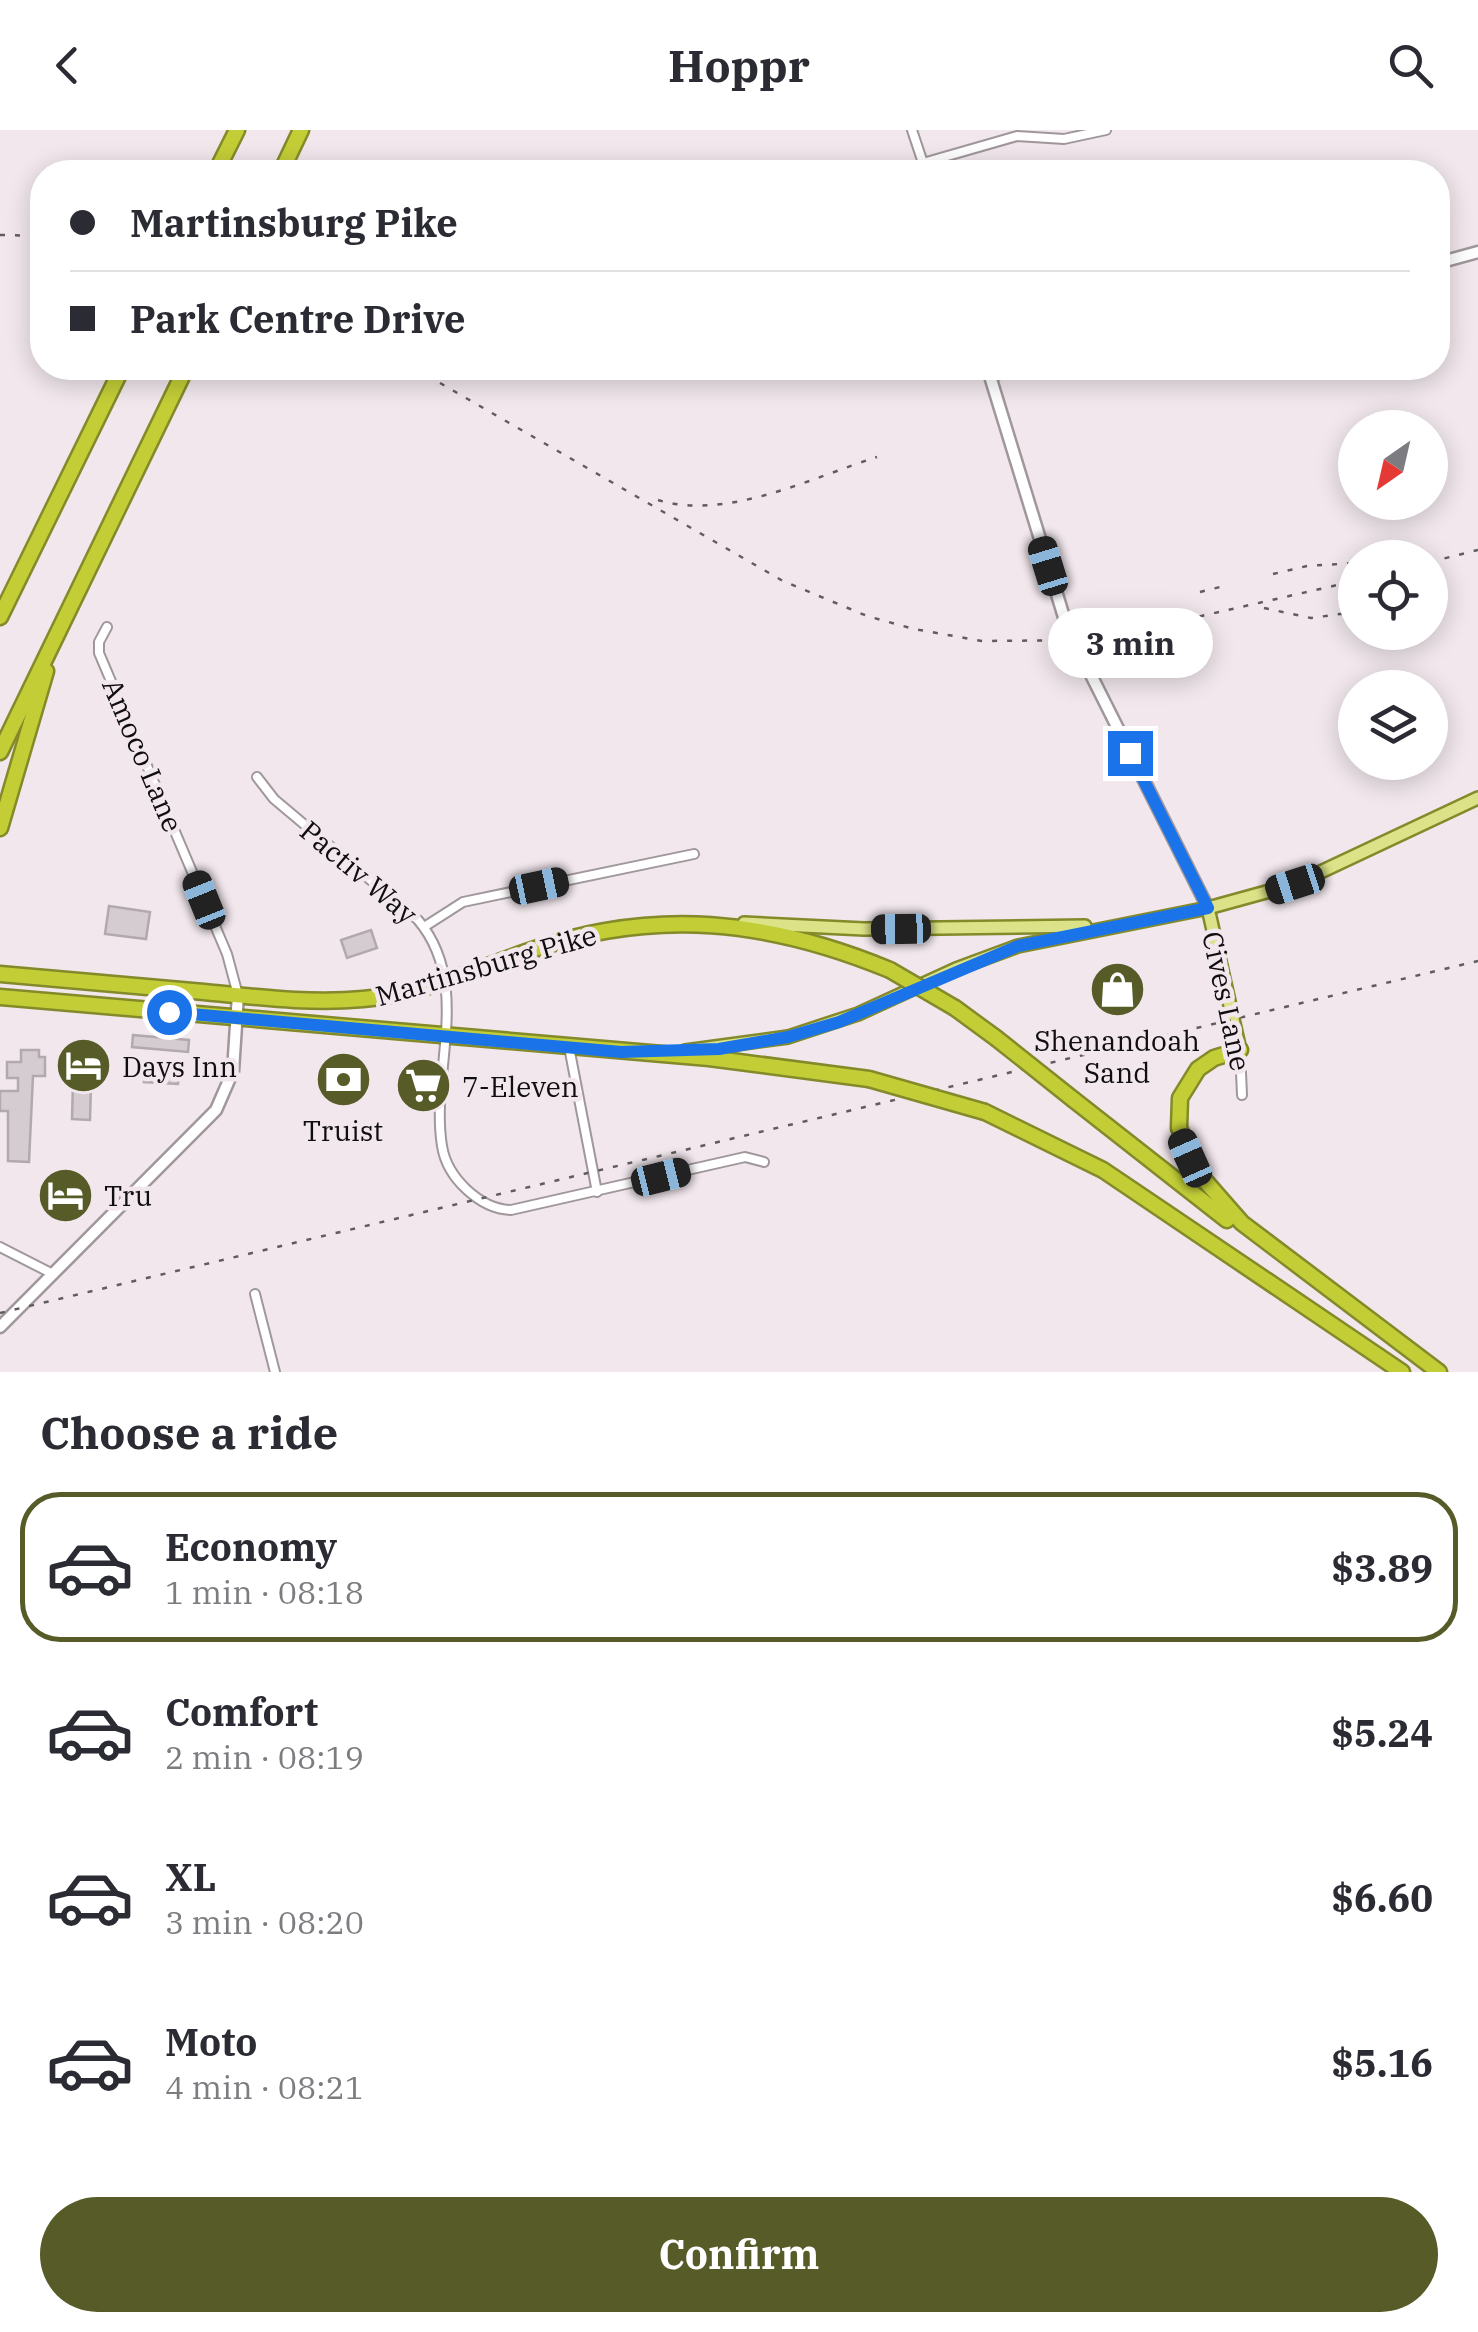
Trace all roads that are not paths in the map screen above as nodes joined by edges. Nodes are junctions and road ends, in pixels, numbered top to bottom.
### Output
1 (237, 130) edge
2 (302, 130) edge
3 (912, 130) edge
4 (1106, 130) edge
5 (222, 160) edge
6 (287, 160) edge
7 (922, 160) edge
8 (948, 160) edge
9 (1478, 252) edge
10 (1450, 259) edge
11 (116, 380) edge
12 (180, 380) edge
13 (990, 380) edge
14 (1, 615) edge
15 (107, 627) dead end
16 (56, 635) junction
17 (0, 752) edge
18 (256, 777) dead end
19 (1478, 798) edge
20 (0, 828) edge
21 (694, 854) dead end
22 (1208, 908) junction
23 (674, 922) junction
24 (1120, 924) junction
25 (424, 927) junction
26 (0, 966) edge
27 (0, 974) edge
28 (33, 977) junction
29 (444, 982) junction
30 (238, 995) junction
31 (0, 1000) edge
32 (238, 1018) junction
33 (447, 1037) junction
34 (569, 1047) junction
35 (1240, 1050) junction
36 (621, 1052) junction
37 (1242, 1094) dead end
38 (764, 1162) dead end
39 (596, 1192) junction
40 (0, 1247) edge
41 (51, 1273) junction
42 (256, 1294) dead end
43 (0, 1328) edge
44 (274, 1372) edge
45 (1402, 1372) edge
46 (1439, 1372) edge

1 - 5 highway
2 - 6 highway
3 - 7 street
4 - 8 street
9 - 10 street
11 - 14 highway
12 - 16 highway
13 - 22 street
15 - 30 street, Amoco Lane
16 - 17 highway
16 - 20 highway
18 - 25 street, Pactiv Way
19 - 22 main road
21 - 25 street
22 - 24 main road
22 - 35 main road, Cives Lane
23 - 24 main road
23 - 29 highway, Martinsburg Pike
23 - 46 highway, Martinsburg Pike, bridge
24 - 36 main road
25 - 29 street, Pactiv Way
26 - 28 highway
27 - 28 highway, Martinsburg Pike
28 - 30 highway, Martinsburg Pike
29 - 30 highway, Martinsburg Pike
29 - 33 street, Pactiv Way
30 - 32 street
31 - 32 highway, Martinsburg Pike
32 - 33 highway, Martinsburg Pike
32 - 41 street
33 - 34 highway, Martinsburg Pike
33 - 39 street, Pactiv Way
34 - 36 highway, Martinsburg Pike
34 - 39 street
35 - 37 street, Cives Lane
35 - 46 highway
36 - 45 highway, Martinsburg Pike, bridge
38 - 39 street, Pactiv Way
40 - 41 street
41 - 43 street
42 - 44 street

